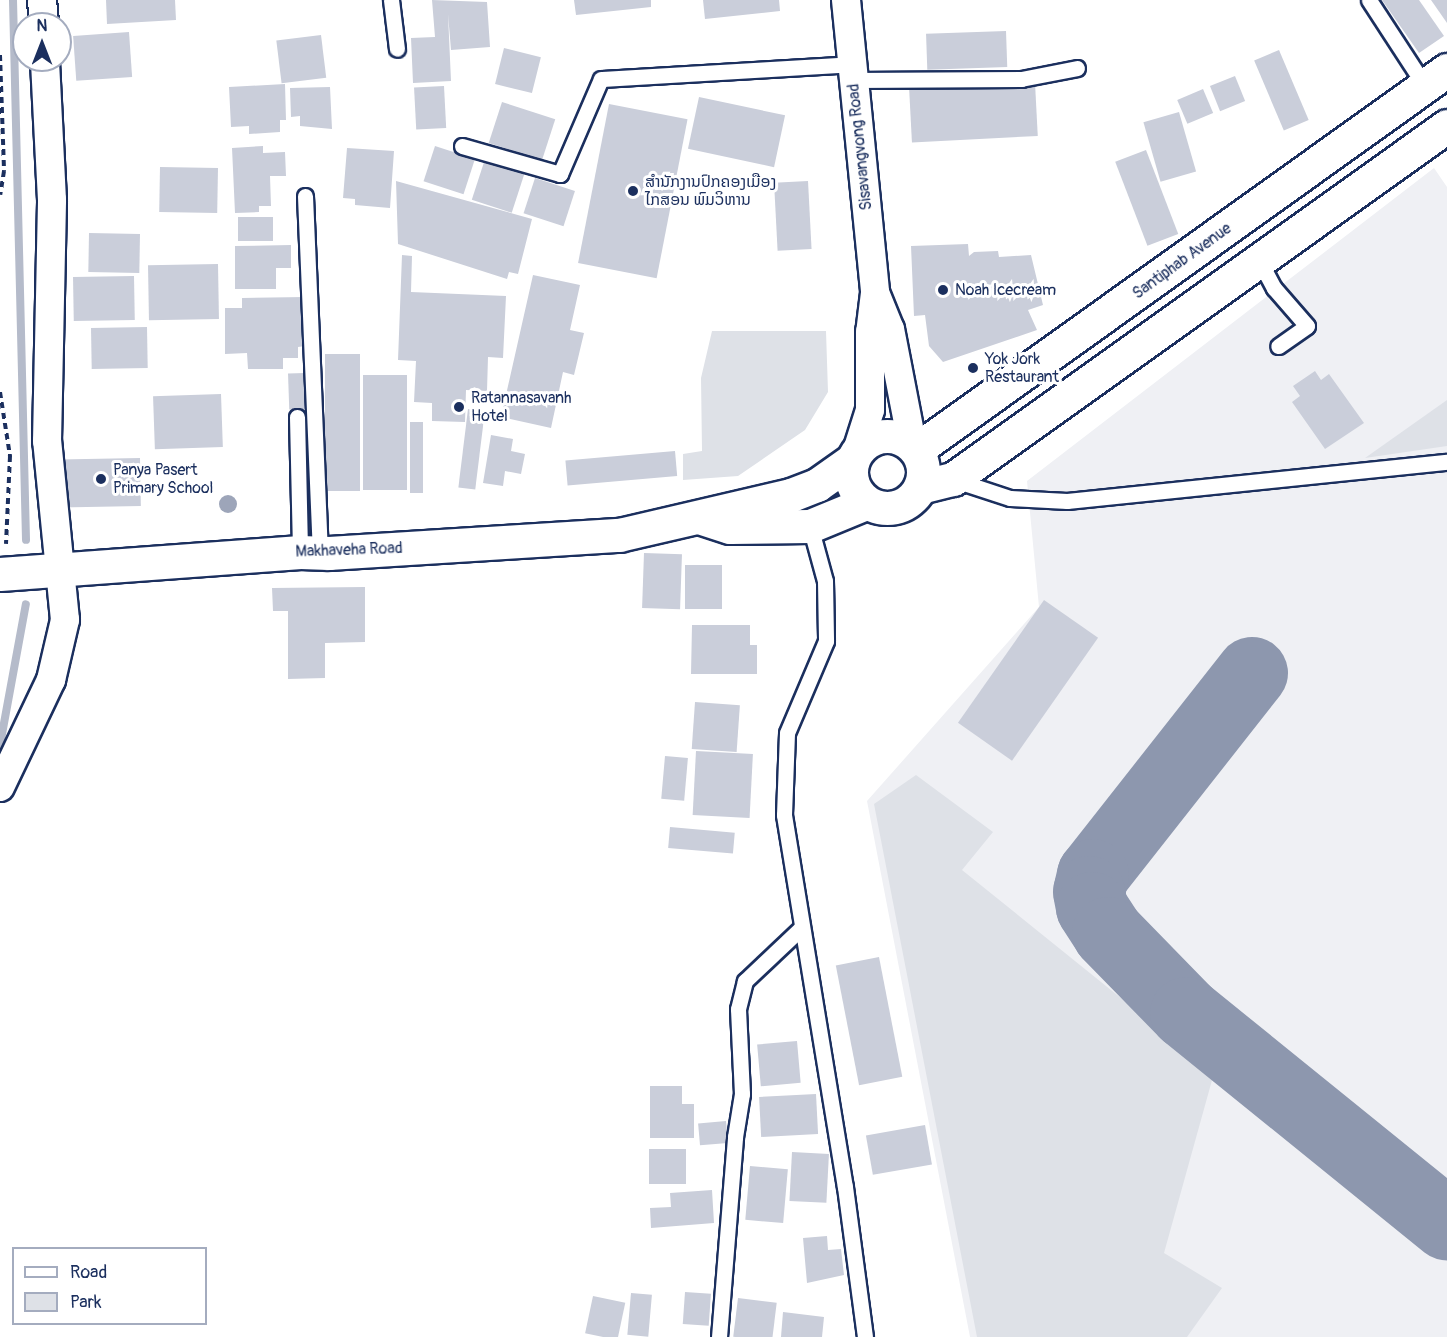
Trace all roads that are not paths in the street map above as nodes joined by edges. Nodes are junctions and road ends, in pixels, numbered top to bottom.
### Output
1 (391, 0) edge
2 (846, 0) edge
3 (1369, 0) edge
4 (397, 49) dead end
5 (1077, 68) dead end
6 (46, 72) edge
7 (853, 72) junction
8 (1436, 78) edge
9 (1447, 126) edge
10 (462, 146) dead end
11 (305, 196) dead end
12 (1259, 260) junction
13 (875, 293) junction
14 (1278, 346) dead end
15 (297, 417) dead end
16 (914, 447) junction
17 (854, 456) junction
18 (1447, 462) edge
19 (952, 479) junction
20 (920, 488) junction
21 (866, 503) junction
22 (697, 517) junction
23 (810, 526) junction
24 (310, 552) junction
25 (59, 571) junction
26 (2, 574) edge
27 (0, 787) edge
28 (801, 928) junction
29 (719, 1337) edge
30 (865, 1337) edge

1 - 4 lane
2 - 7 street, Sisavangvong Road
3 - 8 lane
5 - 7 lane
6 - 25 street
7 - 10 lane
7 - 13 street, Sisavangvong Road
8 - 16 street, Santiphab Avenue
9 - 12 street
11 - 24 lane
12 - 14 lane
12 - 19 street
13 - 16 street
13 - 17 street
15 - 24 lane
16 - 17 street
16 - 20 street
17 - 21 street
17 - 22 street, Makhaveha Road
18 - 19 lane
19 - 20 street
20 - 21 street
21 - 23 street
22 - 23 street
22 - 24 street, Makhaveha Road
23 - 28 lane
24 - 25 street, Makhaveha Road
25 - 26 street, Makhaveha Road
25 - 27 street
28 - 29 lane
28 - 30 lane

